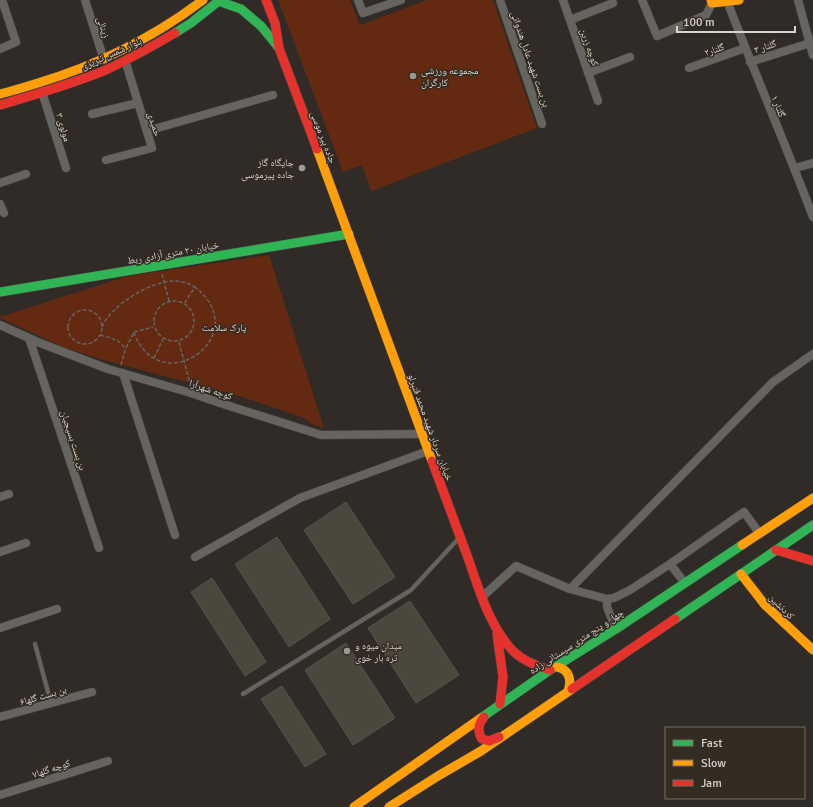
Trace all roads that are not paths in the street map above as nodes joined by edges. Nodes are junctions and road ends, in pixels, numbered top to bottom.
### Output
1 (2, 0) edge
2 (85, 0) edge
3 (203, 0) edge
4 (266, 0) edge
5 (358, 0) edge
6 (400, 0) edge
7 (500, 0) edge
8 (563, 0) edge
9 (642, 0) edge
10 (739, 0) edge
11 (798, 0) edge
12 (219, 1) edge
13 (727, 1) junction
14 (712, 2) edge
15 (614, 3) dead end
16 (570, 20) junction
17 (811, 42) edge
18 (279, 48) junction
19 (745, 48) junction
20 (0, 49) edge
21 (813, 55) edge
22 (630, 57) dead end
23 (104, 60) junction
24 (125, 60) junction
25 (750, 62) junction
26 (689, 68) dead end
27 (588, 73) junction
28 (42, 92) junction
29 (0, 94) edge
30 (273, 95) dead end
31 (598, 101) dead end
32 (138, 103) junction
33 (0, 105) edge
34 (92, 114) dead end
35 (542, 124) dead end
36 (147, 131) junction
37 (106, 160) dead end
38 (813, 163) edge
39 (66, 168) dead end
40 (794, 168) junction
41 (26, 174) dead end
42 (0, 183) edge
43 (0, 204) edge
44 (4, 213) dead end
45 (813, 217) edge
46 (349, 234) junction
47 (0, 292) edge
48 (0, 325) edge
49 (29, 338) junction
50 (813, 354) edge
51 (121, 372) junction
52 (422, 434) junction
53 (428, 451) junction
54 (9, 494) dead end
55 (0, 497) edge
56 (813, 498) edge
57 (813, 525) edge
58 (760, 534) junction
59 (175, 535) dead end
60 (460, 537) junction
61 (26, 543) dead end
62 (99, 548) dead end
63 (776, 550) junction
64 (0, 552) edge
65 (195, 557) dead end
66 (813, 561) edge
67 (670, 564) junction
68 (741, 574) junction
69 (685, 583) junction
70 (570, 589) junction
71 (482, 597) junction
72 (607, 599) junction
73 (57, 609) dead end
74 (496, 627) junction
75 (0, 628) edge
76 (616, 629) junction
77 (35, 644) dead end
78 (813, 650) edge
79 (554, 668) junction
80 (568, 691) junction
81 (92, 692) dead end
82 (243, 694) dead end
83 (51, 703) junction
84 (500, 704) junction
85 (486, 715) junction
86 (0, 717) edge
87 (503, 736) junction
88 (108, 761) dead end
89 (0, 795) edge
90 (354, 807) edge
91 (389, 807) edge

1 - 20 street
2 - 23 street, زینالی
3 - 23 main road, بلوار شمس تبریزی
4 - 18 main road
5 - 6 street
7 - 35 street, بن بست شهید عادل هندوانی
8 - 16 street, کوچه زرین
9 - 14 street
10 - 13 main road
11 - 17 street
12 - 18 main road
12 - 24 main road, بلوار شمس تبریزی
13 - 14 main road
13 - 19 street, ۱ گلنار
15 - 16 street
16 - 27 street, کوچه زرین
17 - 21 street
17 - 25 street, گلنار ۳
18 - 46 main road, جاده پیر موسی
19 - 25 street, ۱ گلنار
19 - 26 street, گلنار۲
22 - 27 street
23 - 29 main road, بلوار شمس تبریزی
24 - 28 main road, بلوار شمس تبریزی
24 - 32 street, حمیدی
25 - 40 street, ۱ گلنار
27 - 31 street, کوچه زرین
28 - 33 main road, بلوار شمس تبریزی
28 - 39 street, مولوی ۳
30 - 36 street
32 - 34 street
32 - 36 street, حمیدی
36 - 37 street, حمیدی
38 - 40 street
40 - 45 street, ۱ گلنار
41 - 42 street
43 - 44 street
46 - 47 main road, خیابان ۲۰ متری آزادی ربط
46 - 52 main road, خیابان سردار شهید محمد قنبرلو
48 - 49 street, کوچه شهرآرا
49 - 51 street, کوچه شهرآرا
49 - 62 street, بن بست بسیجیان
50 - 70 street
51 - 52 street, کوچه شهرآرا
51 - 59 street
52 - 53 main road, خیابان سردار شهید محمد قنبرلو
53 - 60 main road, خیابان سردار شهید محمد قنبرلو
53 - 65 street
54 - 55 street
56 - 58 main road, چهل و پنج متری سیستانی زاده
57 - 63 main road
58 - 67 street
58 - 69 main road, چهل و پنج متری سیستانی زاده
60 - 71 main road, خیابان سردار شهید محمد قنبرلو
60 - 82 lane
61 - 64 street
63 - 66 main road
63 - 68 main road
67 - 69 street
67 - 72 street
68 - 78 main road, کردنشین
68 - 80 main road
69 - 76 main road, چهل و پنج متری سیستانی زاده
70 - 71 street
70 - 72 street
71 - 74 main road, خیابان سردار شهید محمد قنبرلو
72 - 76 street
73 - 75 street
74 - 79 main road
74 - 84 main road
76 - 79 main road, چهل و پنج متری سیستانی زاده
77 - 83 lane
79 - 80 main road
79 - 84 main road, چهل و پنج متری سیستانی زاده
80 - 87 main road
81 - 83 street, بن بست گلها۶
83 - 86 street, بن بست گلها۶
84 - 85 main road, چهل و پنج متری سیستانی زاده
85 - 87 main road
85 - 90 main road, چهل و پنج متری سیستانی زاده
87 - 91 main road
88 - 89 street, کوچه گلها۷

